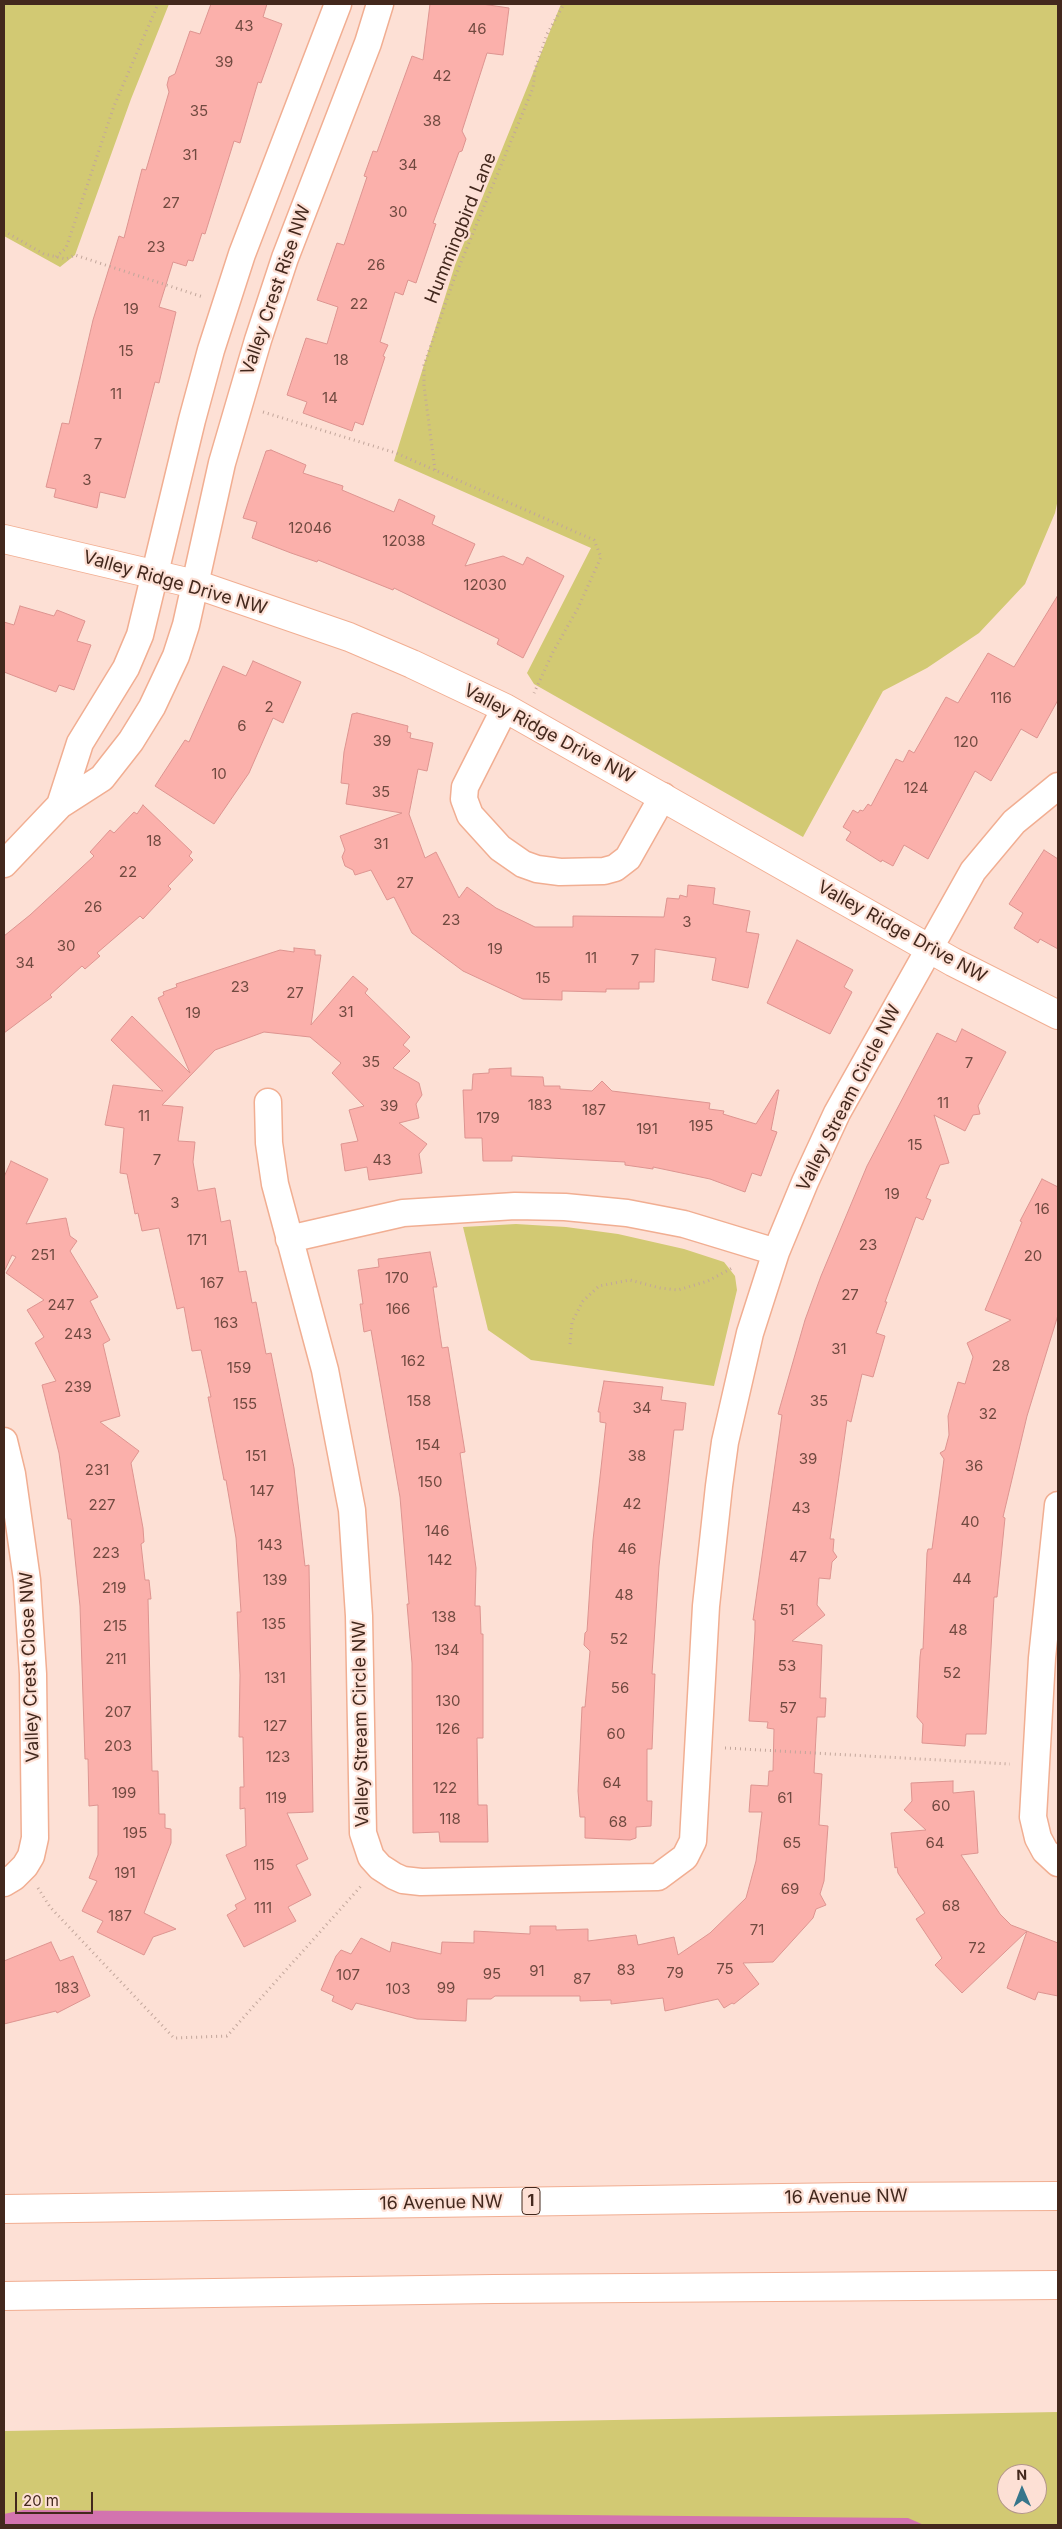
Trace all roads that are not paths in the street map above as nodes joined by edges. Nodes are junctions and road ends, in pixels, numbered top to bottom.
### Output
1 (338, 4) edge
2 (380, 4) edge
3 (4, 539) edge
4 (155, 573) junction
5 (195, 584) junction
6 (514, 713) junction
7 (1058, 786) edge
8 (663, 796) junction
9 (60, 805) junction
10 (4, 864) edge
11 (928, 947) junction
12 (1058, 1015) edge
13 (268, 1102) dead end
14 (289, 1239) junction
15 (776, 1252) junction
16 (4, 1441) edge
17 (1058, 1505) edge
18 (1058, 1863) edge
19 (4, 1884) edge
20 (1058, 2196) edge
21 (4, 2209) edge
22 (1058, 2285) edge
23 (4, 2296) edge

1 - 4 street
2 - 5 street, Valley Crest Rise NW
3 - 4 main road, Valley Ridge Drive NW
4 - 5 main road, Valley Ridge Drive NW
4 - 9 street
5 - 6 main road, Valley Ridge Drive NW
5 - 9 street
6 - 8 main road, Valley Ridge Drive NW
6 - 8 street
7 - 11 street, Valley Stream Circle NW
8 - 11 main road, Valley Ridge Drive NW
9 - 10 street
11 - 12 main road, Valley Ridge Drive NW
11 - 15 street, Valley Stream Circle NW
13 - 14 street, Valley Stream Circle NW
14 - 15 street
14 - 15 street, Valley Stream Circle NW
16 - 19 street, Valley Crest Close NW
17 - 18 street
20 - 21 main road, 16 Avenue NW / 1
22 - 23 main road

